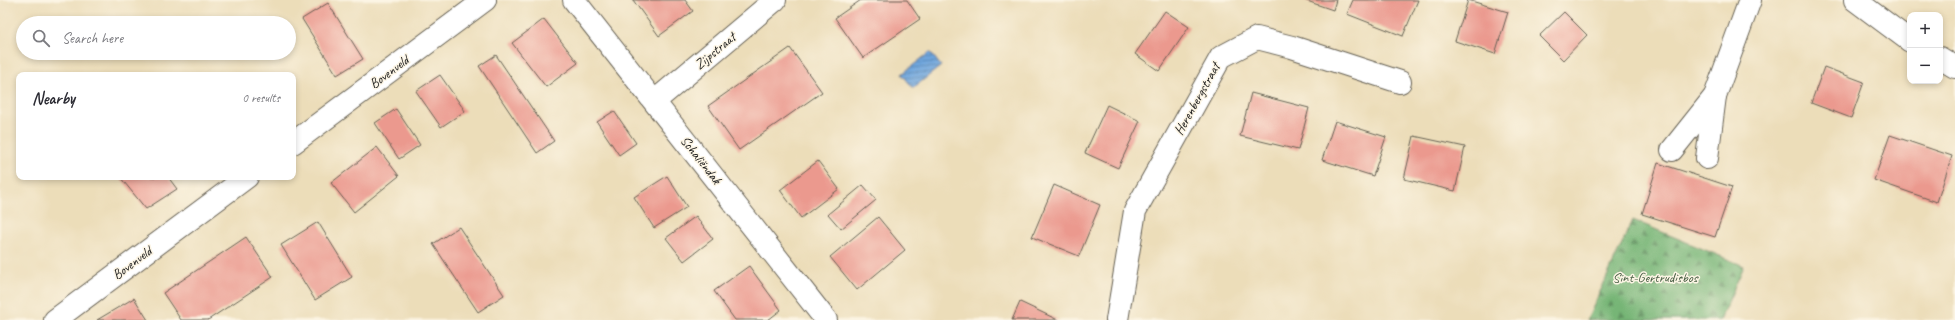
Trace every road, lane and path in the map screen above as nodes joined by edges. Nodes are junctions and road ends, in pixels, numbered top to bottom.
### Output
1 (485, 0) edge
2 (574, 0) edge
3 (774, 0) edge
4 (1750, 0) edge
5 (1855, 0) edge
6 (1907, 39) edge
7 (1943, 60) edge
8 (1955, 67) edge
9 (1400, 82) dead end
10 (1715, 96) junction
11 (655, 101) junction
12 (296, 141) edge
13 (1672, 150) dead end
14 (1707, 158) dead end
15 (243, 180) edge
16 (55, 320) edge
17 (826, 320) edge
18 (1117, 320) edge

1 - 12 street, Bovenveld
2 - 11 street, Schaliëndak
3 - 11 street, Zijpstraat
4 - 10 street
5 - 6 street
7 - 8 street
9 - 18 street, Herenbergstraat
10 - 13 street
10 - 14 street
11 - 17 street, Schaliëndak
15 - 16 street, Bovenveld

